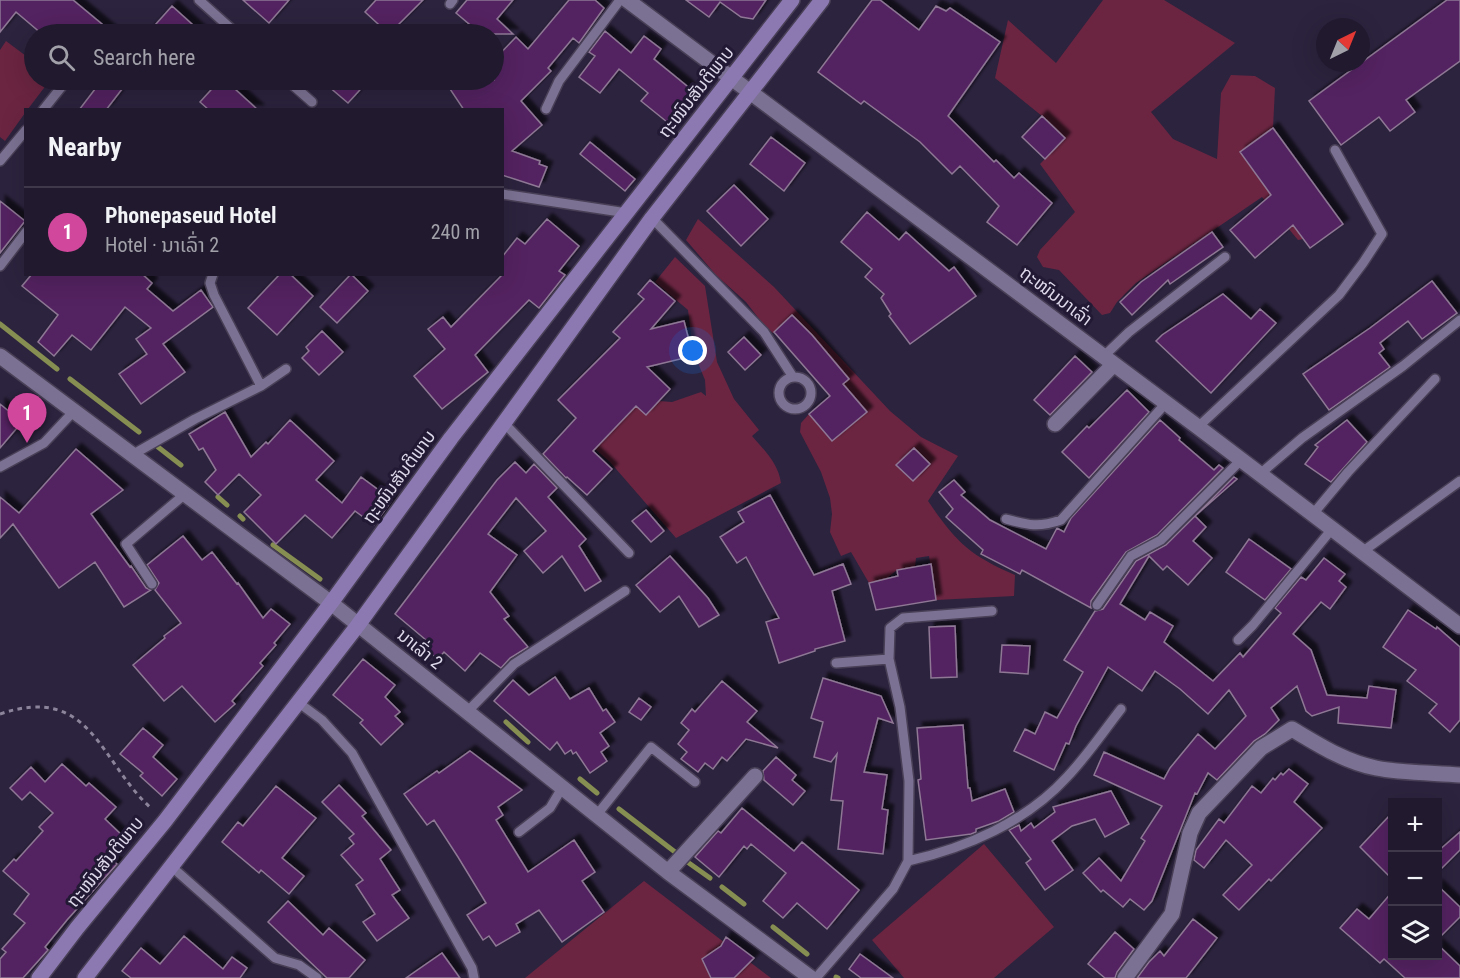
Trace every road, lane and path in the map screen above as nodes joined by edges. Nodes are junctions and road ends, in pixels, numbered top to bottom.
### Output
1 (199, 0) edge
2 (620, 0) edge
3 (627, 0) edge
4 (792, 0) edge
5 (822, 0) edge
6 (645, 7) edge
7 (226, 24) edge
8 (731, 78) junction
9 (59, 90) edge
10 (298, 90) edge
11 (750, 92) junction
12 (312, 102) dead end
13 (45, 108) edge
14 (546, 109) dead end
15 (24, 132) edge
16 (1335, 150) dead end
17 (0, 161) edge
18 (504, 194) edge
19 (627, 213) junction
20 (652, 219) junction
21 (24, 235) edge
22 (1225, 257) dead end
23 (0, 266) edge
24 (212, 276) edge
25 (1460, 320) edge
26 (0, 356) edge
27 (1109, 360) junction
28 (286, 369) dead end
29 (793, 377) dead end
30 (1435, 379) dead end
31 (261, 386) junction
32 (1166, 403) junction
33 (74, 411) junction
34 (504, 423) junction
35 (1055, 424) dead end
36 (1198, 427) junction
37 (132, 454) junction
38 (1241, 460) junction
39 (0, 467) edge
40 (1260, 474) junction
41 (1460, 481) edge
42 (185, 494) junction
43 (1313, 514) junction
44 (1006, 519) dead end
45 (1332, 529) junction
46 (1362, 552) junction
47 (629, 553) dead end
48 (152, 584) dead end
49 (625, 591) dead end
50 (331, 603) junction
51 (1097, 605) dead end
52 (992, 612) dead end
53 (358, 625) junction
54 (1460, 626) edge
55 (1238, 640) dead end
56 (889, 659) junction
57 (836, 663) dead end
58 (299, 703) junction
59 (1121, 709) dead end
60 (466, 713) junction
61 (0, 714) edge
62 (1460, 775) edge
63 (755, 776) dead end
64 (695, 782) dead end
65 (562, 788) junction
66 (596, 816) junction
67 (165, 821) junction
68 (519, 832) dead end
69 (908, 861) junction
70 (172, 867) junction
71 (668, 872) junction
72 (39, 978) edge
73 (85, 978) edge
74 (317, 978) edge
75 (474, 978) edge
76 (811, 978) edge
77 (816, 978) edge
78 (1125, 978) edge

1 - 7 lane
2 - 14 lane
3 - 6 street, ຖະໜົນນາເລົ່າ
4 - 8 street, ຖະໜົນສັນຕິພາບ
5 - 11 street
6 - 8 street, ຖະໜົນນາເລົ່າ
8 - 11 street, ຖະໜົນນາເລົ່າ
8 - 19 street, ຖະໜົນສັນຕິພາບ
9 - 13 lane
10 - 12 lane
11 - 20 street
11 - 27 street, ຖະໜົນນາເລົ່າ
15 - 17 lane
16 - 36 lane
18 - 19 lane
19 - 50 street, ຖະໜົນສັນຕິພາບ
20 - 29 lane
20 - 34 street
21 - 23 lane
22 - 27 lane
24 - 31 lane
25 - 40 lane
26 - 33 street, ນາເລົ່າ 2
27 - 32 street, ຖະໜົນນາເລົ່າ
27 - 35 street
28 - 31 lane
30 - 43 lane
31 - 37 lane
32 - 36 street, ຖະໜົນນາເລົ່າ
32 - 44 lane
33 - 37 street, ນາເລົ່າ 2
33 - 39 lane
34 - 47 lane
34 - 53 street
36 - 38 street, ຖະໜົນນາເລົ່າ
37 - 42 street, ນາເລົ່າ 2
38 - 40 street, ຖະໜົນນາເລົ່າ
38 - 51 lane
40 - 43 street, ຖະໜົນນາເລົ່າ
41 - 46 lane
42 - 48 lane
42 - 50 street, ນາເລົ່າ 2
43 - 45 street, ຖະໜົນນາເລົ່າ
45 - 46 street, ຖະໜົນນາເລົ່າ
45 - 55 lane
46 - 54 street, ຖະໜົນນາເລົ່າ
49 - 60 lane
50 - 53 street, ນາເລົ່າ 2
50 - 67 street, ຖະໜົນສັນຕິພາບ
52 - 56 lane
53 - 58 street
53 - 60 street, ນາເລົ່າ 2
56 - 57 lane
56 - 69 lane
58 - 70 street
58 - 75 lane
59 - 69 lane
60 - 65 street, ນາເລົ່າ 2
61 - 67 path
62 - 78 street
63 - 71 street
64 - 66 lane
65 - 66 street, ນາເລົ່າ 2
65 - 68 lane
66 - 71 street, ນາເລົ່າ 2
67 - 72 street, ຖະໜົນສັນຕິພາບ
69 - 77 lane
70 - 73 street
70 - 74 lane
71 - 76 street, ນາເລົ່າ 2

